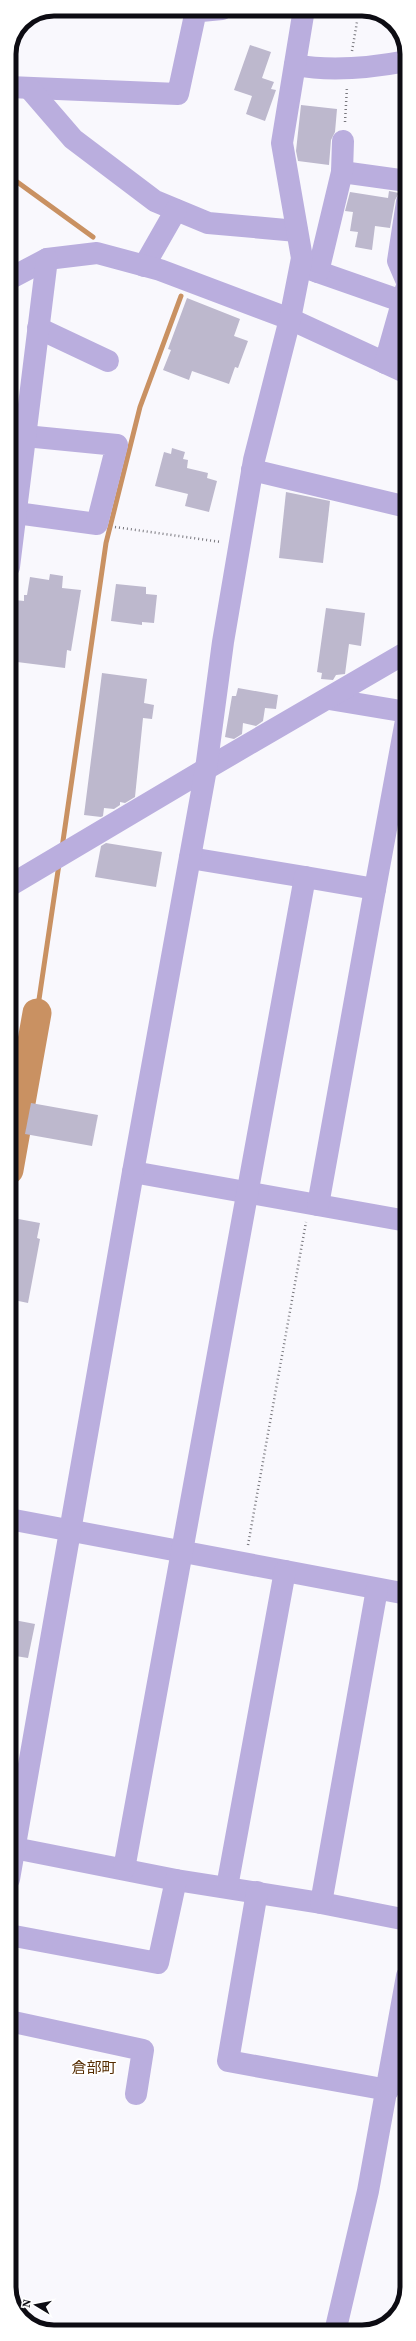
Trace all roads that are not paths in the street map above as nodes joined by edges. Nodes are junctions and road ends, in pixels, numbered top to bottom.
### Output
1 (195, 16) edge
2 (303, 16) edge
3 (400, 62) edge
4 (295, 65) junction
5 (19, 87) edge
6 (343, 141) dead end
7 (342, 172) junction
8 (400, 179) edge
9 (176, 210) junction
10 (297, 231) junction
11 (400, 248) edge
12 (46, 259) junction
13 (144, 266) junction
14 (309, 269) junction
15 (400, 269) edge
16 (16, 275) edge
17 (400, 292) edge
18 (400, 314) edge
19 (290, 319) junction
20 (38, 328) junction
21 (108, 361) dead end
22 (386, 363) junction
23 (400, 370) edge
24 (25, 436) junction
25 (252, 470) junction
26 (16, 489) edge
27 (400, 505) edge
28 (16, 513) edge
29 (400, 656) edge
30 (329, 698) junction
31 (400, 712) edge
32 (400, 752) edge
33 (206, 769) junction
34 (190, 858) junction
35 (305, 877) junction
36 (16, 882) edge
37 (375, 889) junction
38 (133, 1172) junction
39 (246, 1192) junction
40 (314, 1204) junction
41 (400, 1220) edge
42 (16, 1520) edge
43 (70, 1531) junction
44 (184, 1552) junction
45 (285, 1572) junction
46 (377, 1589) junction
47 (400, 1593) edge
48 (16, 1828) edge
49 (16, 1845) edge
50 (124, 1869) junction
51 (176, 1880) junction
52 (228, 1887) junction
53 (257, 1892) junction
54 (321, 1903) junction
55 (400, 1919) edge
56 (16, 1936) edge
57 (16, 2023) edge
58 (400, 2053) edge
59 (388, 2090) junction
60 (136, 2094) dead end
61 (337, 2325) edge

1 - 5 street
2 - 4 street
3 - 4 street
4 - 10 street
5 - 9 street
6 - 7 street
7 - 8 street
7 - 14 street
9 - 10 street
9 - 13 street
10 - 14 street
11 - 15 street
12 - 13 street
12 - 16 street
12 - 20 street
13 - 19 street
14 - 17 street
14 - 19 street
18 - 22 street
19 - 22 street
19 - 25 street
20 - 21 street
20 - 24 street
22 - 23 street
24 - 26 street
24 - 28 street
25 - 27 street
25 - 33 street
29 - 30 street
30 - 31 street
30 - 33 street
32 - 37 street
33 - 34 street
33 - 36 street
34 - 35 street
34 - 38 street
35 - 37 street
35 - 39 street
37 - 40 street
38 - 39 street
38 - 43 street
39 - 40 street
39 - 44 street
40 - 41 street
42 - 43 street
43 - 44 street
43 - 48 street
44 - 45 street
44 - 50 street
45 - 46 street
45 - 52 street
46 - 47 street
46 - 54 street
49 - 50 street
50 - 51 street
51 - 52 street
51 - 56 street
52 - 53 street
53 - 54 street
53 - 59 street
54 - 55 street
57 - 60 street
58 - 59 street
59 - 61 street

